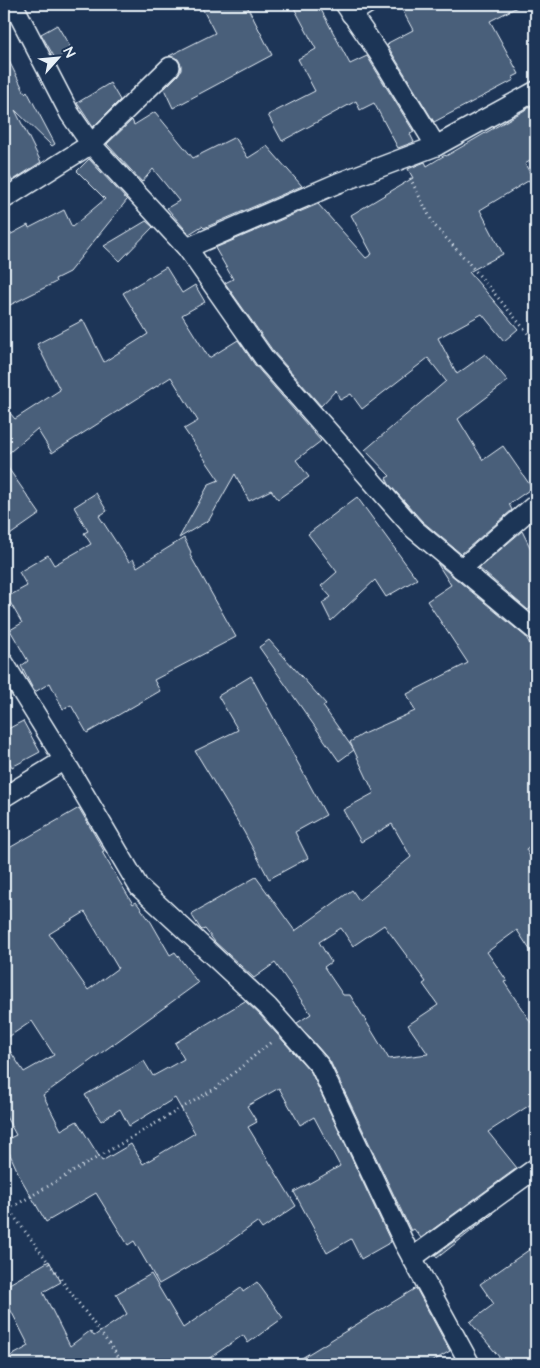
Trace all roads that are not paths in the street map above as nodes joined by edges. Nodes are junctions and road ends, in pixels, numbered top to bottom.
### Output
1 (13, 4) edge
2 (367, 4) edge
3 (348, 9) edge
4 (170, 67) dead end
5 (536, 91) edge
6 (91, 144) junction
7 (436, 146) junction
8 (4, 199) edge
9 (187, 248) junction
10 (536, 504) edge
11 (461, 569) junction
12 (536, 631) edge
13 (4, 664) edge
14 (64, 760) junction
15 (4, 797) edge
16 (536, 1168) edge
17 (412, 1258) junction
18 (470, 1364) edge

1 - 6 street
2 - 3 street
3 - 7 street
4 - 6 street
5 - 7 street
6 - 8 street
6 - 9 street
7 - 9 street
9 - 11 street
10 - 11 street
11 - 12 street
13 - 14 street
14 - 15 street
14 - 17 street
16 - 17 street
17 - 18 street

